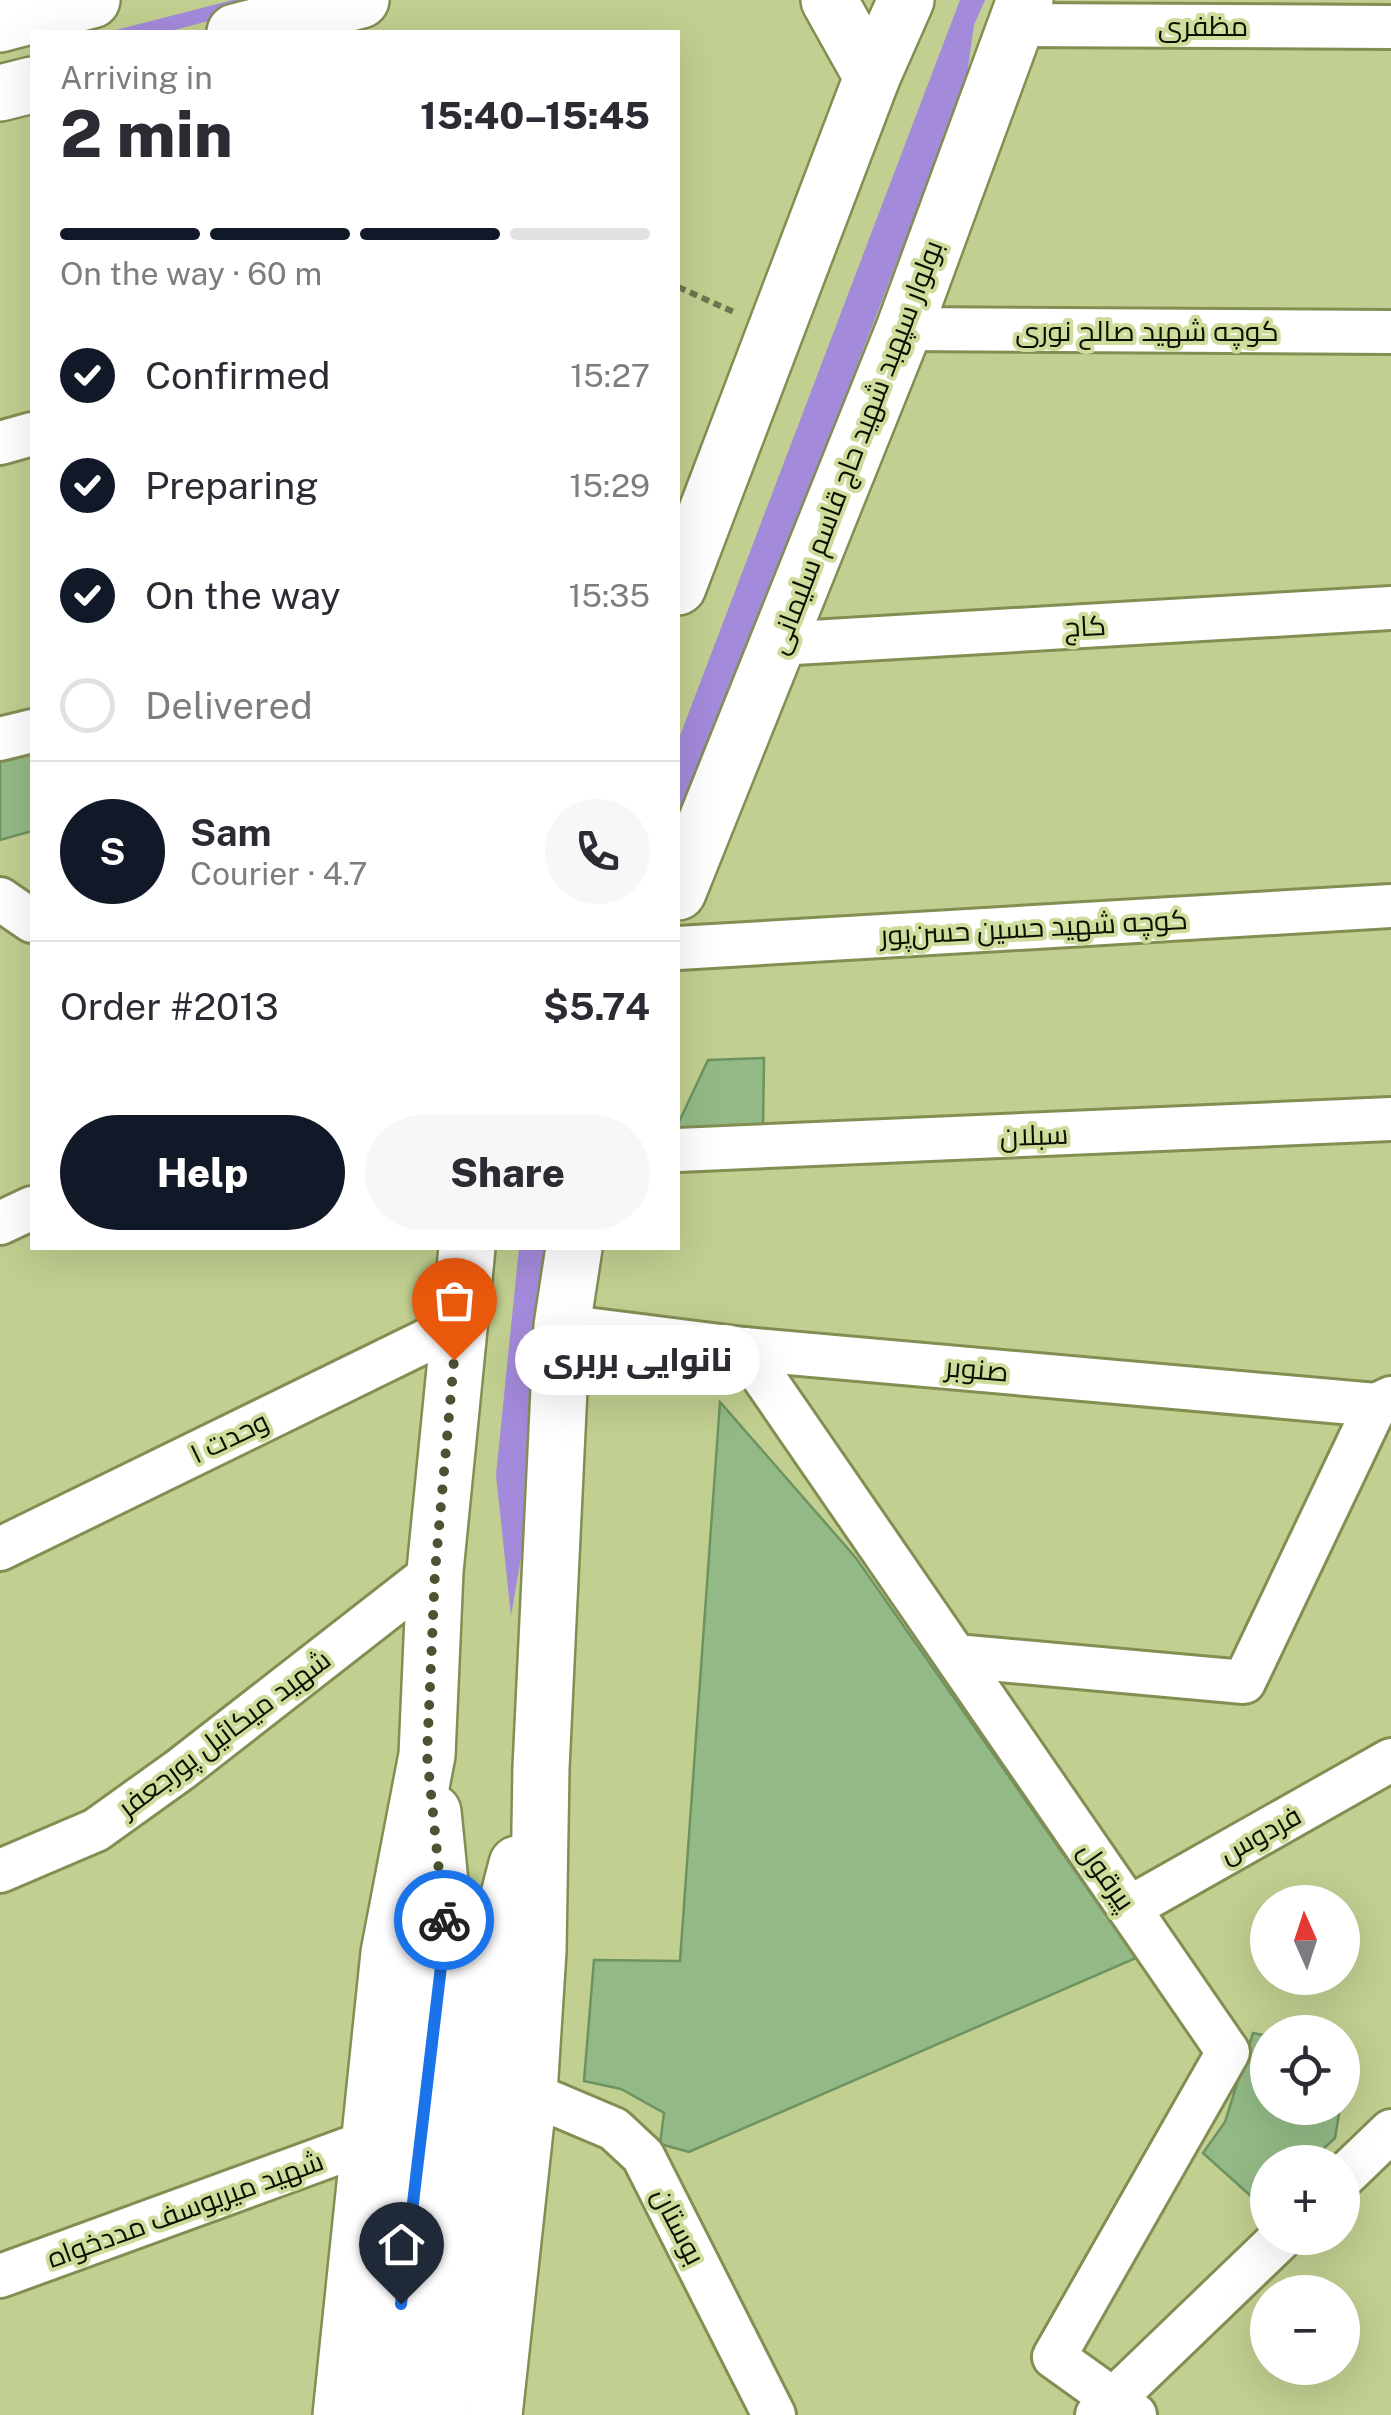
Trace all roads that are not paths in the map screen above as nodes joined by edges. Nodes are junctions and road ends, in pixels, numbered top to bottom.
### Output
1 (89, 0) edge
2 (361, 0) edge
3 (828, 0) edge
4 (906, 0) edge
5 (1020, 12) edge
6 (0, 24) edge
7 (1391, 27) edge
8 (243, 30) edge
9 (872, 77) junction
10 (30, 86) edge
11 (0, 93) edge
12 (904, 330) junction
13 (1391, 332) edge
14 (30, 435) edge
15 (0, 443) edge
16 (680, 582) edge
17 (1391, 608) edge
18 (778, 644) junction
19 (30, 732) edge
20 (0, 739) edge
21 (680, 887) edge
22 (0, 899) edge
23 (1391, 906) edge
24 (30, 920) edge
25 (680, 948) edge
26 (1391, 1120) edge
27 (680, 1150) edge
28 (30, 1209) edge
29 (0, 1223) edge
30 (467, 1250) edge
31 (574, 1250) edge
32 (458, 1325) junction
33 (562, 1326) junction
34 (744, 1349) junction
35 (1384, 1402) edge
36 (0, 1548) edge
37 (435, 1572) junction
38 (956, 1656) junction
39 (427, 1755) junction
40 (1391, 1760) edge
41 (541, 1768) junction
42 (0, 1871) edge
43 (1129, 1908) junction
44 (529, 2093) junction
45 (1391, 2132) edge
46 (370, 2141) junction
47 (1360, 2161) edge
48 (1265, 2255) edge
49 (0, 2276) edge
50 (1115, 2410) edge
51 (341, 2415) edge
52 (388, 2415) edge
53 (439, 2415) edge
54 (494, 2415) edge
55 (774, 2415) edge

1 - 6 main road
2 - 8 main road
3 - 9 main road
4 - 9 main road
5 - 7 street, مظفری
5 - 12 main road, بولوار سپهبد شهید حاج قاسم سلیمانی
9 - 16 main road
10 - 11 main road
12 - 13 street, کوچه شهید صالح نوری
12 - 18 main road, بولوار سپهبد شهید حاج قاسم سلیمانی
14 - 15 street
17 - 18 street, کاج
18 - 21 main road, بولوار سپهبد شهید حاج قاسم سلیمانی
19 - 20 street
22 - 24 street
23 - 25 street, کوچه شهید حسین حسن‌پور
26 - 27 street, سبلان
28 - 29 street
30 - 32 main road
31 - 33 main road
32 - 36 street, وحدت ۱
32 - 37 main road
33 - 34 street, صنوبر
33 - 41 main road
34 - 35 street, صنوبر
34 - 38 street, پیرقول
35 - 38 street
37 - 39 main road
37 - 42 street, شهید میکائیل پورجعفر
38 - 43 street, پیرقول
39 - 46 main road
39 - 52 main road
40 - 43 street, فردوس
41 - 44 main road
41 - 53 main road
43 - 50 street, پیرقول
44 - 54 main road
44 - 55 street, بوستان
45 - 47 street
46 - 49 street, شهید میریوسف مددخواه
46 - 51 main road
48 - 50 street

